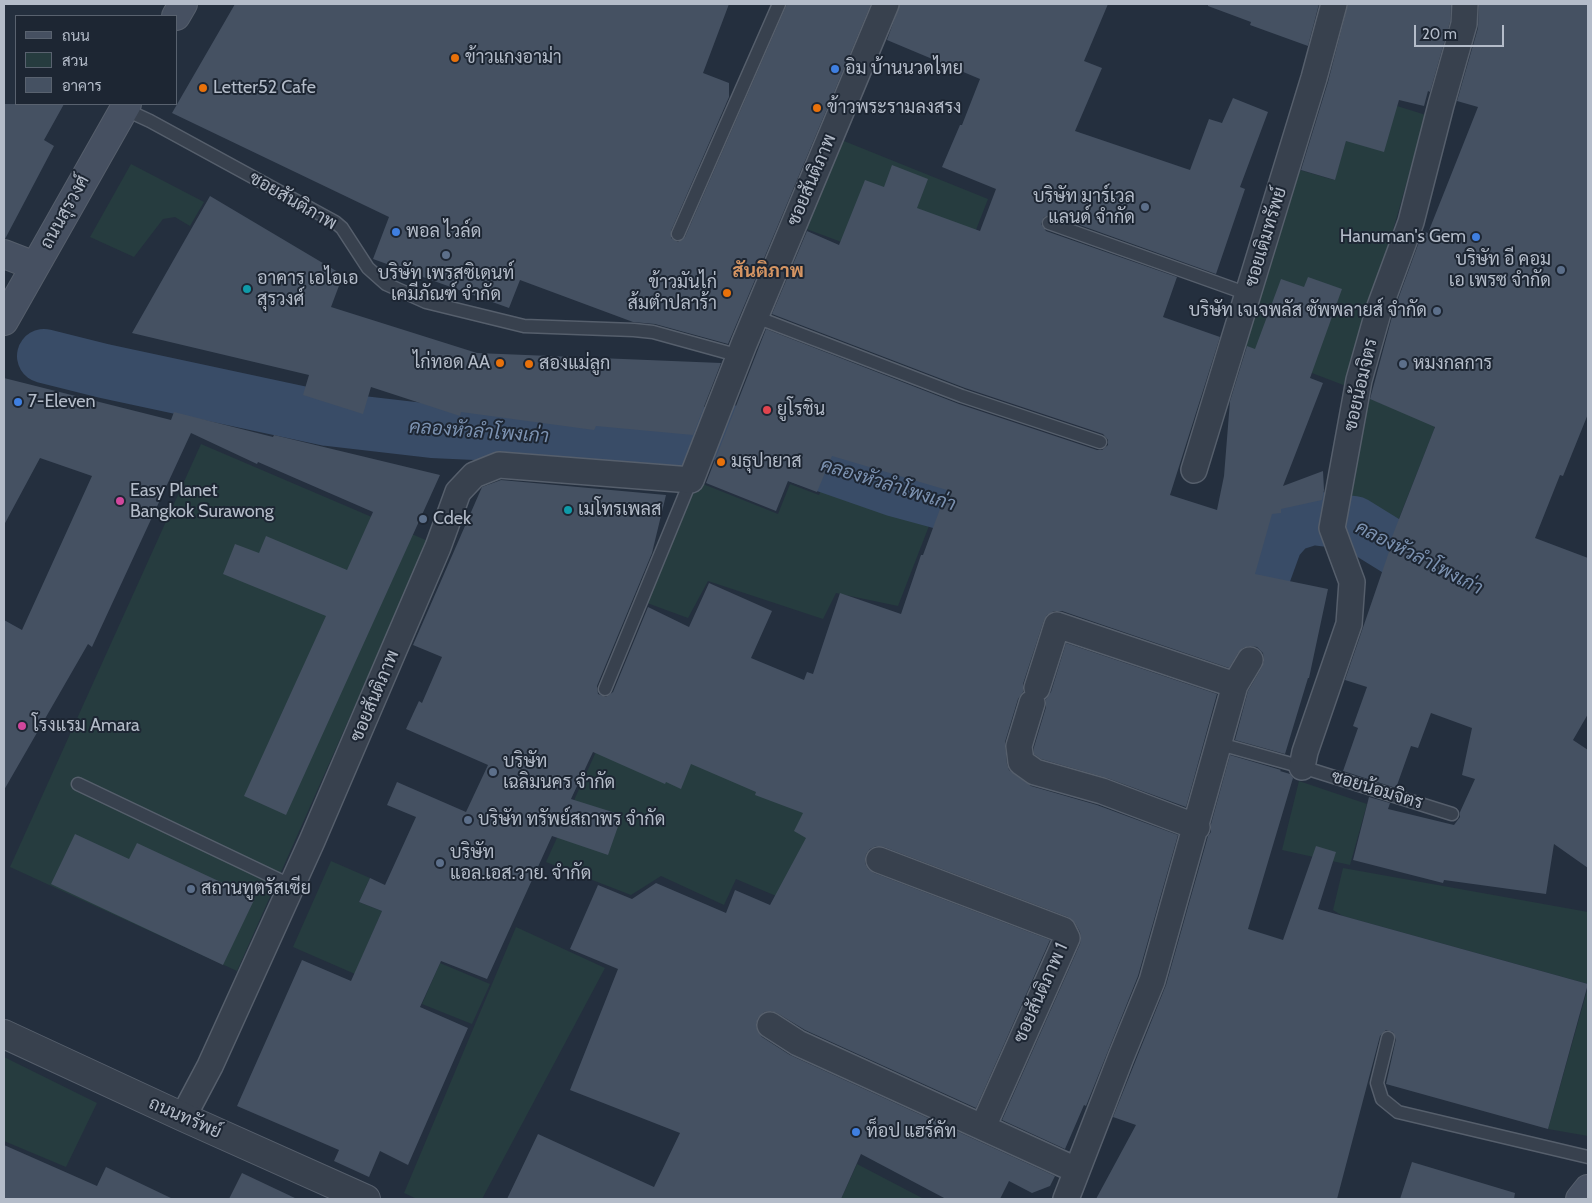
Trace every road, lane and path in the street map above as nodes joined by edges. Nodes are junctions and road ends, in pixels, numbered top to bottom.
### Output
1 (183, 4) edge
2 (779, 4) edge
3 (886, 4) edge
4 (1334, 4) edge
5 (1465, 4) edge
6 (177, 15) edge
7 (126, 106) edge
8 (1049, 223) dead end
9 (678, 234) dead end
10 (4, 254) edge
11 (35, 266) junction
12 (1248, 294) junction
13 (756, 317) junction
14 (4, 321) edge
15 (740, 356) junction
16 (1100, 442) dead end
17 (1194, 470) dead end
18 (695, 471) junction
19 (1250, 660) dead end
20 (1235, 685) junction
21 (605, 688) dead end
22 (1220, 744) junction
23 (1302, 767) junction
24 (78, 784) dead end
25 (1452, 814) dead end
26 (1197, 827) junction
27 (879, 860) dead end
28 (292, 886) junction
29 (770, 1025) dead end
30 (4, 1034) edge
31 (1388, 1038) dead end
32 (183, 1117) junction
33 (983, 1127) junction
34 (1588, 1157) edge
35 (1076, 1170) junction
36 (1588, 1189) edge
37 (366, 1199) edge
38 (1066, 1199) edge
39 (1580, 1199) edge

1 - 6 main road
2 - 9 lane
3 - 13 street, ซอยสันติภาพ
4 - 12 street, ซอยเติมทรัพย์
5 - 23 street, ซอยน้อมจิตร
7 - 11 main road, ถนนสุรวงศ์
7 - 15 lane, ซอยสันติภาพ
8 - 12 lane
10 - 11 main road
11 - 14 main road, ถนนสุรวงศ์
12 - 17 street, ซอยเติมทรัพย์
13 - 15 street, ซอยสันติภาพ
13 - 16 lane
15 - 18 street, ซอยสันติภาพ
18 - 21 lane, ซอยสันติภาพ
18 - 28 street, ซอยสันติภาพ
19 - 20 street
20 - 22 street
20 - 26 street
22 - 23 lane, ซอยน้อมจิตร
22 - 26 street
23 - 25 lane, ซอยน้อมจิตร
24 - 28 lane
26 - 35 street
27 - 33 street, ซอยสันติภาพ 1
28 - 32 street, ซอยสันติภาพ
29 - 33 street
30 - 32 street, ถนนทรัพย์
31 - 34 lane
32 - 37 street, ถนนทรัพย์
33 - 35 street
35 - 38 street
36 - 39 main road

